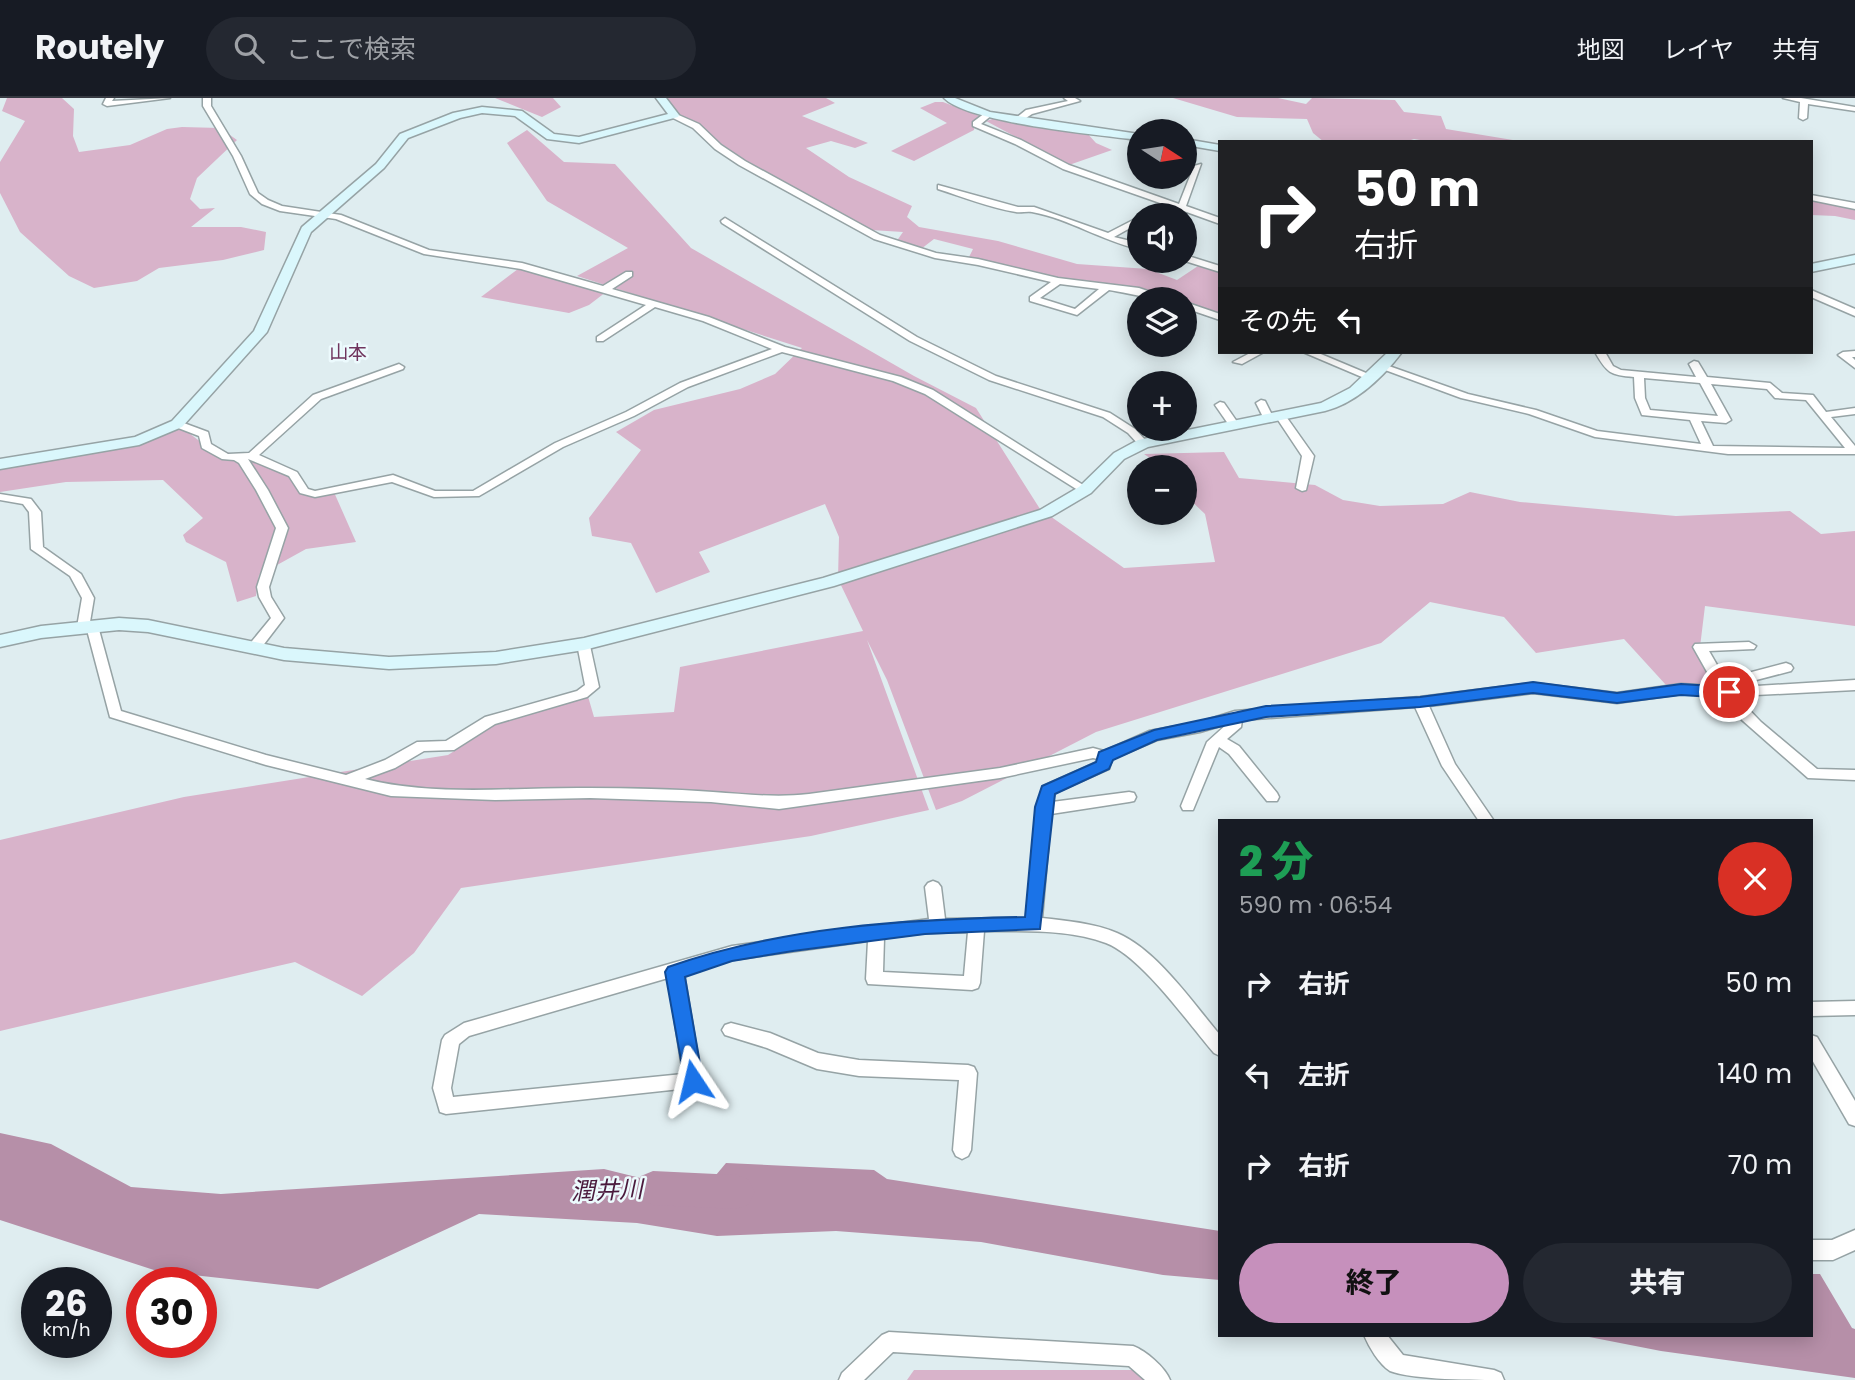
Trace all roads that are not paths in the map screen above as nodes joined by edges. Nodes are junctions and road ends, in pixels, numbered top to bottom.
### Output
1 (110, 98) edge
2 (166, 98) edge
3 (207, 98) edge
4 (662, 98) edge
5 (949, 98) edge
6 (1068, 98) edge
7 (1787, 98) edge
8 (1804, 101) junction
9 (1855, 109) edge
10 (674, 115) junction
11 (988, 115) junction
12 (1020, 118) junction
13 (1803, 118) dead end
14 (1127, 136) edge
15 (1197, 144) edge
16 (1218, 148) edge
17 (1198, 166) dead end
18 (941, 187) dead end
19 (1813, 197) edge
20 (1167, 203) edge
21 (1184, 203) edge
22 (1855, 206) edge
23 (1197, 213) edge
24 (322, 215) junction
25 (1218, 220) edge
26 (725, 221) dead end
27 (1127, 226) edge
28 (1107, 237) junction
29 (1127, 243) edge
30 (1855, 259) edge
31 (1197, 261) edge
32 (1218, 267) edge
33 (1813, 268) edge
34 (629, 274) dead end
35 (1058, 282) junction
36 (1108, 286) junction
37 (1127, 289) edge
38 (604, 290) junction
39 (1813, 294) edge
40 (653, 304) junction
41 (1197, 309) edge
42 (1855, 313) edge
43 (1218, 316) edge
44 (600, 339) dead end
45 (781, 349) junction
46 (1255, 354) edge
47 (1315, 354) edge
48 (1393, 354) edge
49 (1601, 354) edge
50 (1855, 354) edge
51 (1238, 362) dead end
52 (1694, 364) dead end
53 (1855, 365) edge
54 (399, 368) dead end
55 (1377, 372) junction
56 (1639, 376) junction
57 (1702, 380) junction
58 (1261, 403) dead end
59 (1220, 405) dead end
60 (1855, 411) edge
61 (1824, 415) junction
62 (1275, 418) junction
63 (1694, 418) junction
64 (177, 424) junction
65 (1235, 426) junction
66 (1143, 443) junction
67 (1709, 449) junction
68 (1854, 451) edge
69 (252, 456) junction
70 (237, 457) junction
71 (0, 464) edge
72 (1302, 488) dead end
73 (1085, 490) junction
74 (0, 497) edge
75 (88, 627) junction
76 (0, 641) edge
77 (584, 644) junction
78 (1749, 646) dead end
79 (253, 649) junction
80 (1786, 668) dead end
81 (1855, 685) edge
82 (1731, 692) junction
83 (1420, 702) junction
84 (1235, 716) junction
85 (1217, 739) junction
86 (1105, 756) junction
87 (1855, 775) edge
88 (344, 781) junction
89 (1129, 797) dead end
90 (1272, 797) dead end
91 (1188, 806) dead end
92 (1044, 808) junction
93 (1486, 819) edge
94 (933, 887) dead end
95 (1034, 924) junction
96 (977, 925) junction
97 (938, 926) junction
98 (876, 934) junction
99 (674, 972) junction
100 (1855, 1008) edge
101 (1813, 1009) edge
102 (731, 1030) dead end
103 (1813, 1045) edge
104 (1218, 1046) edge
105 (1855, 1118) edge
106 (962, 1150) dead end
107 (1855, 1240) edge
108 (1813, 1250) edge
109 (1375, 1337) edge
110 (849, 1380) edge
111 (1160, 1380) edge
112 (1494, 1380) edge

1 - 2 street
3 - 24 street
4 - 10 street
5 - 11 street
6 - 12 street
7 - 8 street
8 - 9 street
8 - 13 street
10 - 24 street
10 - 35 street
11 - 12 street
11 - 20 street
12 - 14 street
15 - 16 street
17 - 21 street
18 - 28 street
19 - 22 street
23 - 25 street
24 - 38 street
24 - 64 street
26 - 66 street
27 - 28 street
28 - 29 street
30 - 33 street
31 - 32 street
34 - 38 street
35 - 36 street
35 - 36 street
36 - 37 street
38 - 40 street
39 - 42 street
40 - 44 street
40 - 45 street
41 - 43 street
45 - 69 street
45 - 73 street
46 - 51 street
47 - 55 street
48 - 55 street
49 - 56 street
50 - 53 street
52 - 57 street
54 - 69 street
55 - 62 street
55 - 67 street
56 - 57 street
56 - 63 street
57 - 61 street
57 - 63 street
58 - 62 street
59 - 65 street
60 - 61 street
61 - 68 street
62 - 65 street
62 - 72 street
63 - 67 street
64 - 70 street
64 - 71 street
65 - 66 street
66 - 73 street
67 - 68 street
69 - 70 street
70 - 79 street
73 - 77 street
74 - 75 street
75 - 76 street
75 - 79 street
75 - 88 street
77 - 79 street
77 - 88 street
78 - 82 street
80 - 82 street
81 - 82 street
82 - 83 street
82 - 87 street
83 - 84 street
83 - 93 street
84 - 85 street
84 - 86 street
85 - 90 street
85 - 91 street
86 - 88 street
86 - 92 street
89 - 92 street
92 - 95 street
94 - 97 street
95 - 96 street
95 - 104 street
96 - 97 street
96 - 98 street
97 - 98 street
98 - 99 street
99 - 99 street
100 - 101 street
102 - 106 street
103 - 105 street
107 - 108 street
109 - 112 street
110 - 111 street

